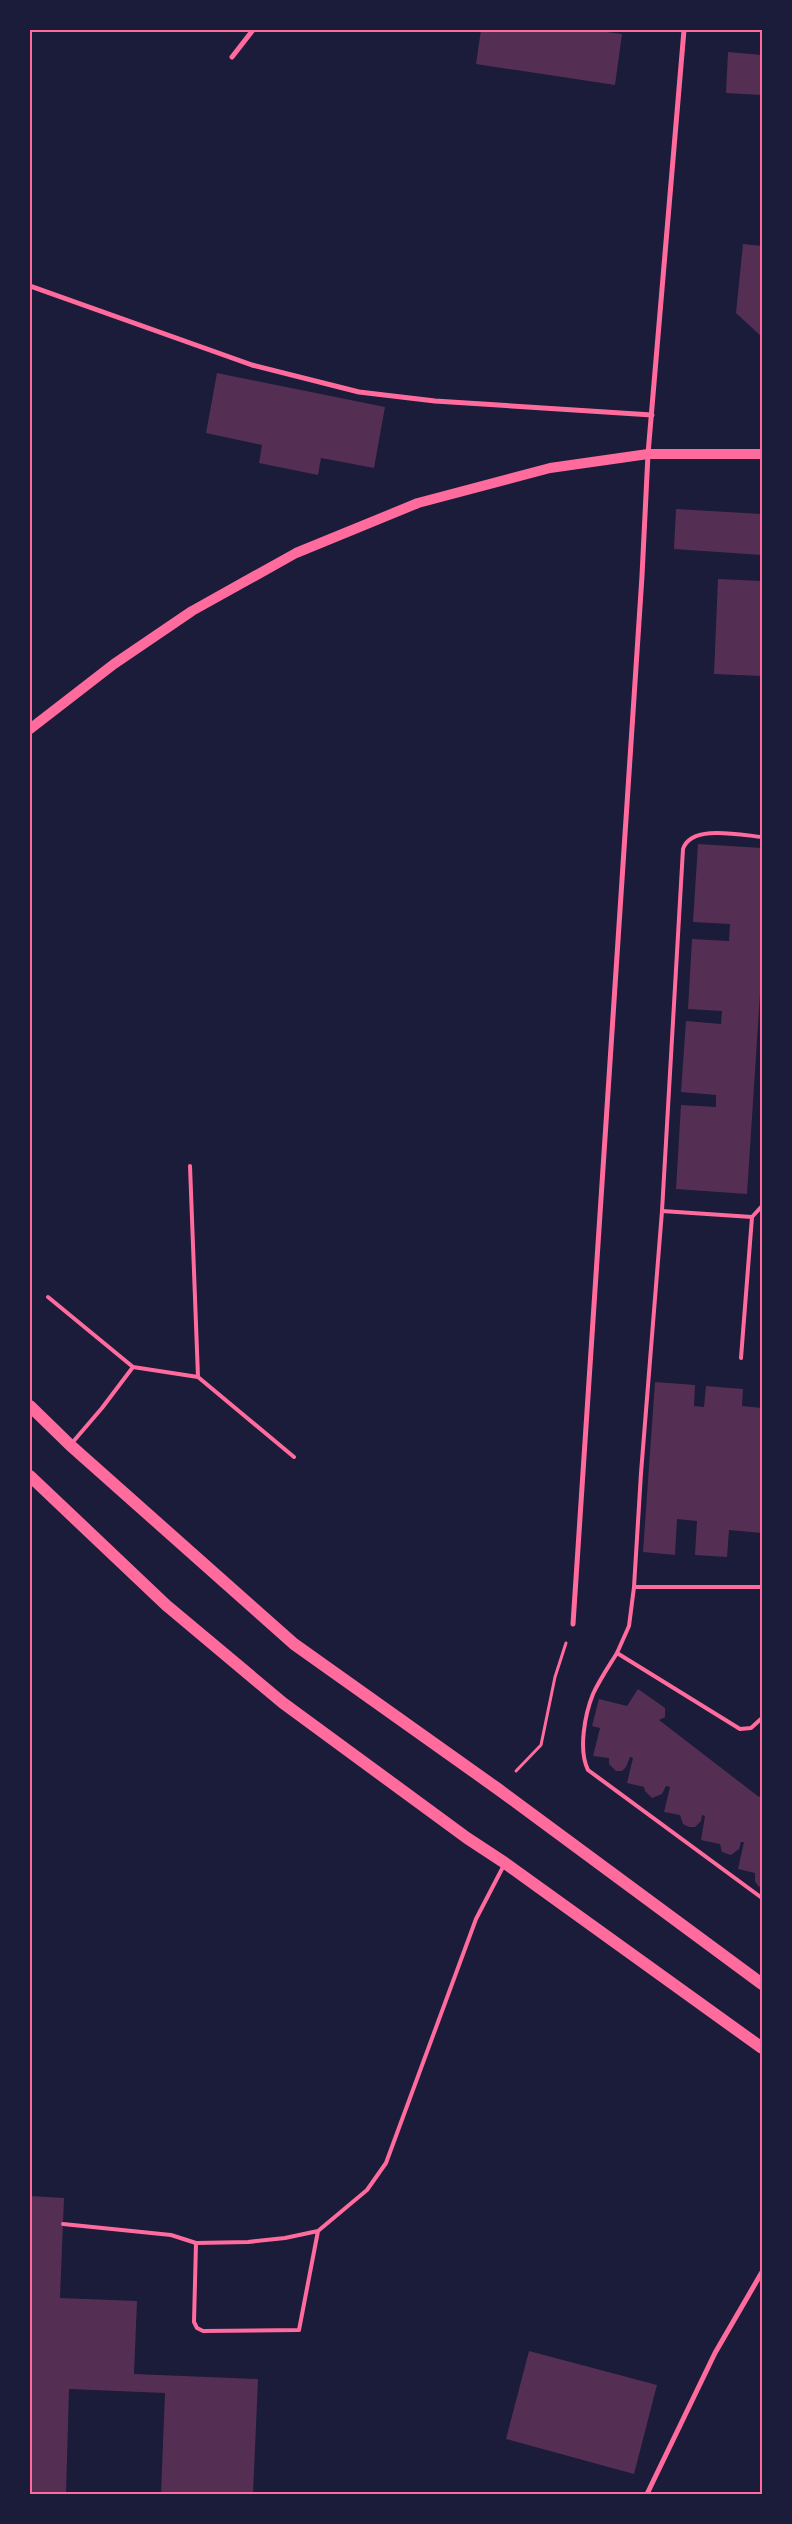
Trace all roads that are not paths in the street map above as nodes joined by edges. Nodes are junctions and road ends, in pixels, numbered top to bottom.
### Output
1 (253, 30) edge
2 (684, 30) edge
3 (232, 57) dead end
4 (30, 286) edge
5 (652, 415) junction
6 (648, 454) junction
7 (762, 454) edge
8 (30, 729) edge
9 (762, 837) edge
10 (190, 1166) dead end
11 (762, 1206) edge
12 (662, 1211) junction
13 (752, 1217) junction
14 (48, 1297) dead end
15 (741, 1358) dead end
16 (132, 1367) junction
17 (198, 1377) junction
18 (30, 1406) edge
19 (70, 1445) junction
20 (294, 1457) dead end
21 (30, 1476) edge
22 (634, 1587) junction
23 (762, 1587) edge
24 (573, 1624) road end
25 (617, 1653) junction
26 (762, 1718) edge
27 (505, 1863) junction
28 (762, 1898) edge
29 (762, 1984) edge
30 (762, 2048) edge
31 (63, 2224) dead end
32 (318, 2231) junction
33 (196, 2243) junction
34 (762, 2272) edge
35 (647, 2494) edge

1 - 3 street
2 - 5 street
4 - 5 street
5 - 6 street
6 - 7 main road
6 - 8 main road
6 - 24 street
9 - 12 lane
10 - 17 lane
11 - 13 lane
12 - 13 lane
12 - 22 lane
13 - 15 lane
14 - 16 lane
16 - 17 lane
16 - 19 lane
17 - 20 lane
18 - 19 main road
19 - 29 main road
21 - 27 main road
22 - 23 lane
22 - 25 lane
25 - 26 lane
25 - 28 lane
27 - 30 main road
27 - 32 lane
31 - 33 lane
32 - 33 lane
32 - 33 lane
34 - 35 street

